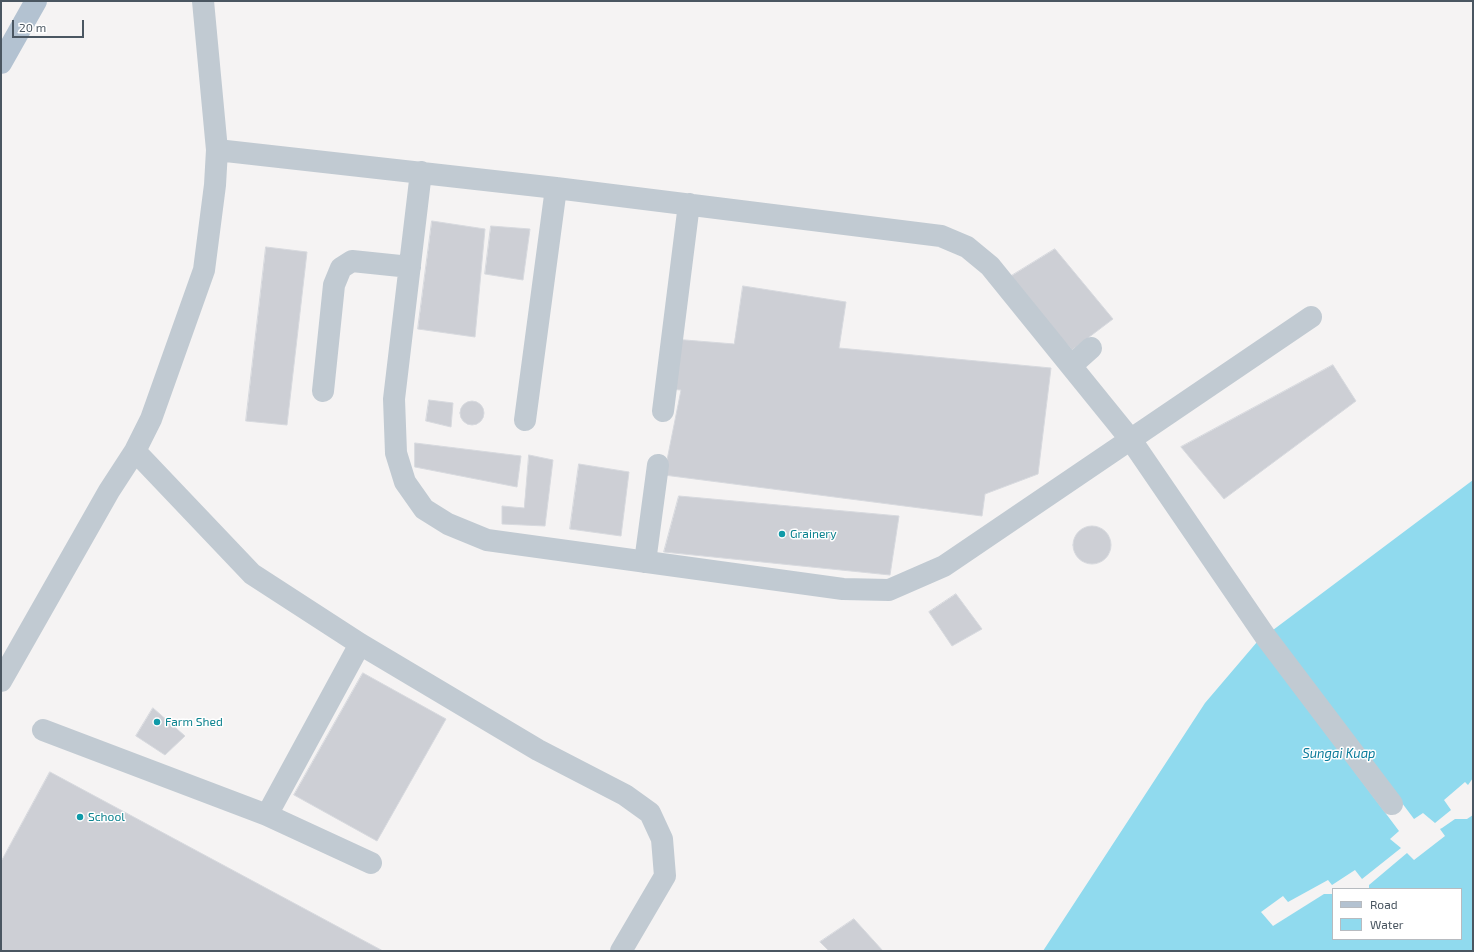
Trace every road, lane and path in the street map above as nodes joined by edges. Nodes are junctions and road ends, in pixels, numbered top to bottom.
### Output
1 (36, 1) edge
2 (203, 1) edge
3 (1, 63) edge
4 (217, 150) junction
5 (421, 172) junction
6 (556, 188) junction
7 (690, 204) junction
8 (410, 267) junction
9 (1311, 317) dead end
10 (1091, 348) dead end
11 (1072, 366) junction
12 (323, 391) dead end
13 (663, 411) dead end
14 (524, 420) dead end
15 (1131, 440) junction
16 (135, 451) junction
17 (658, 465) dead end
18 (645, 562) junction
19 (360, 644) junction
20 (1, 681) edge
21 (43, 730) dead end
22 (1392, 804) dead end
23 (267, 815) junction
24 (371, 863) dead end
25 (621, 951) edge

1 - 3 main road
2 - 4 lane
4 - 5 lane
4 - 16 lane
5 - 6 lane
5 - 8 lane
6 - 7 lane
6 - 14 lane
7 - 11 lane
7 - 13 lane
8 - 12 lane
8 - 18 lane
9 - 15 lane
10 - 11 lane
11 - 15 lane
15 - 18 lane
15 - 22 lane
16 - 19 lane
16 - 20 lane
17 - 18 lane
19 - 23 lane
19 - 25 lane
21 - 23 lane
23 - 24 lane

